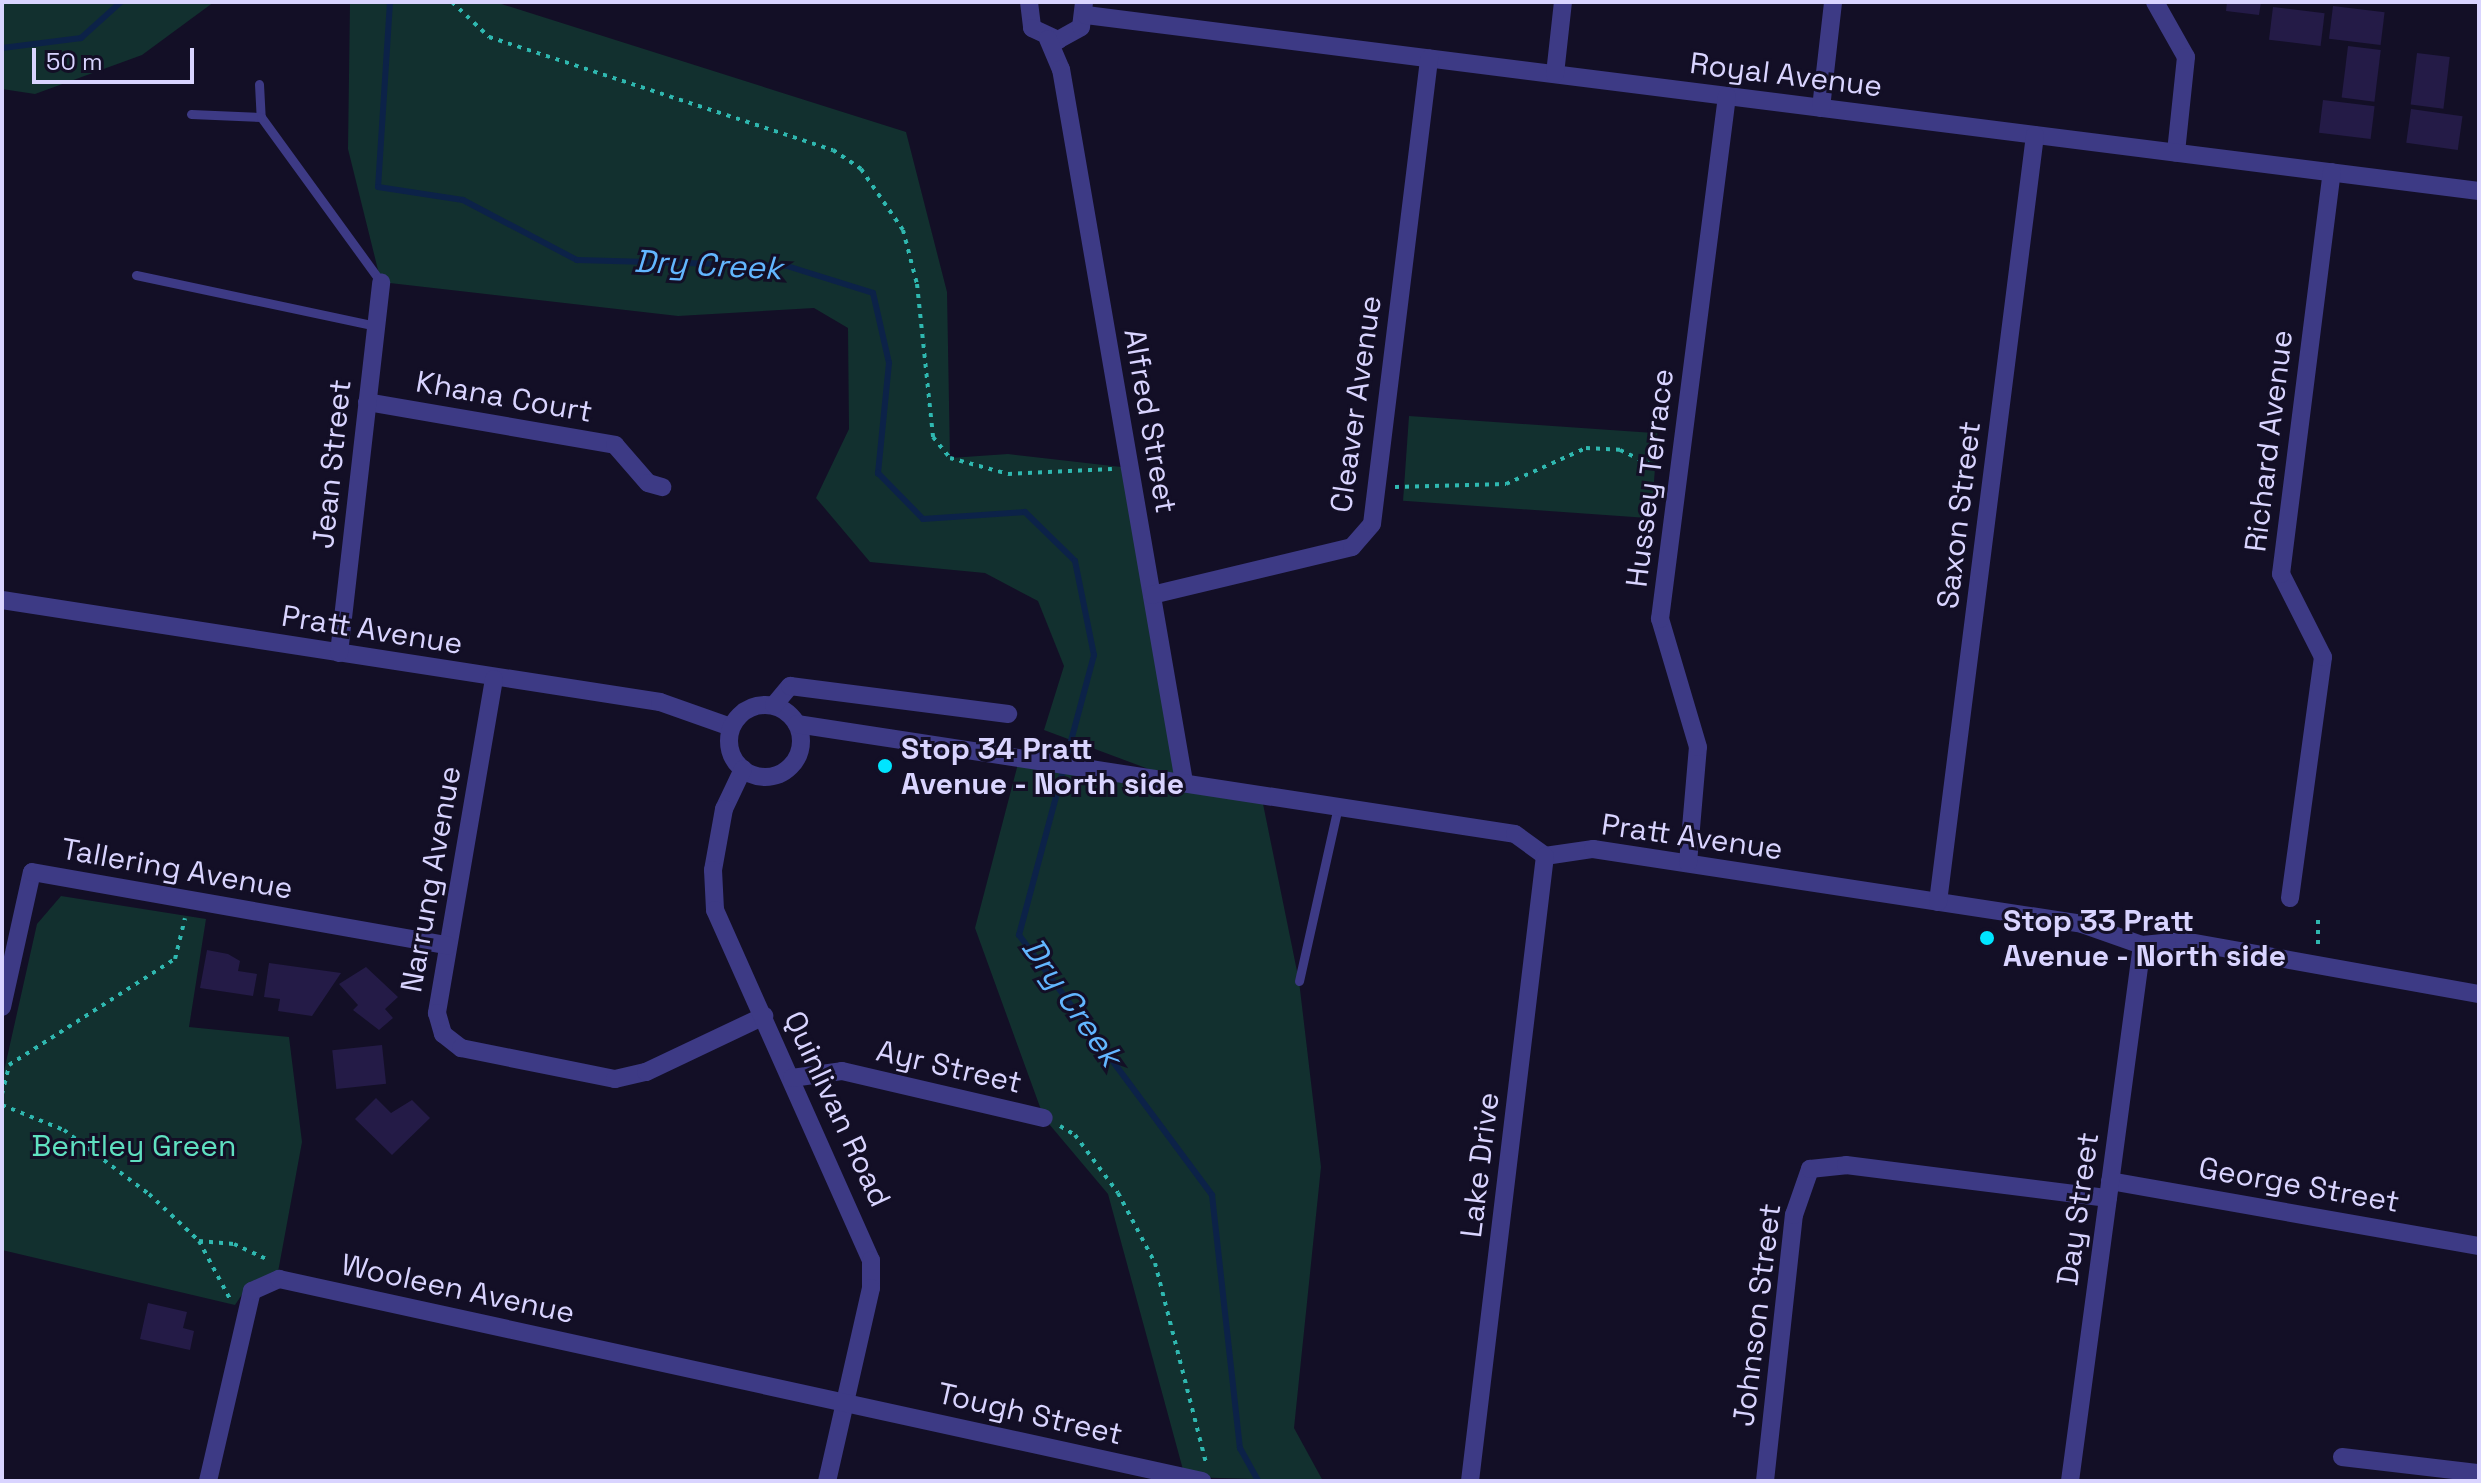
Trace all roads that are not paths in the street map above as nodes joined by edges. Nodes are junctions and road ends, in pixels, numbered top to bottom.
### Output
1 (1563, 2) edge
2 (1833, 2) edge
3 (2155, 2) edge
4 (1026, 3) edge
5 (1085, 8) edge
6 (1071, 36) junction
7 (1048, 39) junction
8 (1429, 58) junction
9 (1061, 69) junction
10 (1555, 74) junction
11 (259, 84) dead end
12 (1727, 96) junction
13 (1821, 108) junction
14 (191, 114) dead end
15 (261, 117) junction
16 (2035, 135) junction
17 (2176, 152) junction
18 (2332, 172) junction
19 (2479, 191) edge
20 (136, 275) dead end
21 (381, 282) joint
22 (376, 326) junction
23 (367, 402) junction
24 (662, 487) dead end
25 (1152, 595) junction
26 (2, 600) edge
27 (339, 653) junction
28 (494, 679) junction
29 (774, 705) junction
30 (1008, 714) dead end
31 (797, 724) junction
32 (731, 727) junction
33 (851, 736) junction
34 (800, 746) junction
35 (743, 769) junction
36 (1184, 782) junction
37 (1338, 806) junction
38 (1545, 856) junction
39 (1688, 863) junction
40 (2290, 898) dead end
41 (1938, 902) junction
42 (448, 945) junction
43 (2142, 945) junction
44 (1299, 981) dead end
45 (2479, 994) edge
46 (2, 1007) edge
47 (764, 1016) junction
48 (792, 1078) junction
49 (1044, 1118) road end
50 (2109, 1189) junction
51 (2479, 1246) edge
52 (845, 1401) junction
53 (2342, 1457) dead end
54 (2479, 1473) edge
55 (1204, 1474) edge
56 (208, 1481) edge
57 (827, 1481) edge
58 (1470, 1481) edge
59 (1765, 1481) edge
60 (2070, 1481) edge

1 - 10 street
2 - 13 street
3 - 17 street
4 - 7 street, Alfred Street
5 - 6 street, Alfred Street
5 - 8 street, Royal Avenue
6 - 7 street
6 - 9 street, Alfred Street
7 - 9 street, Alfred Street
8 - 10 street, Royal Avenue
8 - 25 street, Cleaver Avenue
9 - 25 street, Alfred Street
10 - 12 street, Royal Avenue
11 - 15 lane
12 - 13 street, Royal Avenue
12 - 39 street, Hussey Terrace
13 - 16 street, Royal Avenue
14 - 15 lane
15 - 21 lane
16 - 17 street, Royal Avenue
16 - 41 street, Saxon Street
17 - 18 street, Royal Avenue
18 - 19 street, Royal Avenue
18 - 40 street, Richard Avenue
20 - 22 lane
21 - 22 street, Jean Street
22 - 23 street, Jean Street
23 - 24 street, Khana Court
23 - 27 street, Jean Street
25 - 36 street, Alfred Street
26 - 27 street, Pratt Avenue
27 - 28 street, Pratt Avenue
28 - 32 street, Pratt Avenue
28 - 42 street, Narrung Avenue
29 - 30 street
29 - 31 street
29 - 32 street
31 - 33 street
31 - 34 street
32 - 35 street
33 - 34 street
33 - 36 street
34 - 35 street
35 - 47 street, Quinlivan Road
36 - 37 street
37 - 38 street
37 - 44 lane
38 - 39 street, Pratt Avenue
38 - 58 street, Lake Drive
39 - 41 street, Pratt Avenue
41 - 43 street, Pratt Avenue
42 - 46 street, Tallering Avenue
42 - 47 street, Narrung Avenue
43 - 45 street, Pratt Avenue
43 - 50 street, Day Street
47 - 48 street, Quinlivan Road
48 - 49 street, Ayr Street
48 - 52 street, Quinlivan Road
50 - 51 street, George Street
50 - 59 street, Johnson Street
50 - 60 street, Day Street
52 - 55 street, Tough Street
52 - 56 street, Wooleen Avenue
52 - 57 street, Quinlivan Road
53 - 54 street

